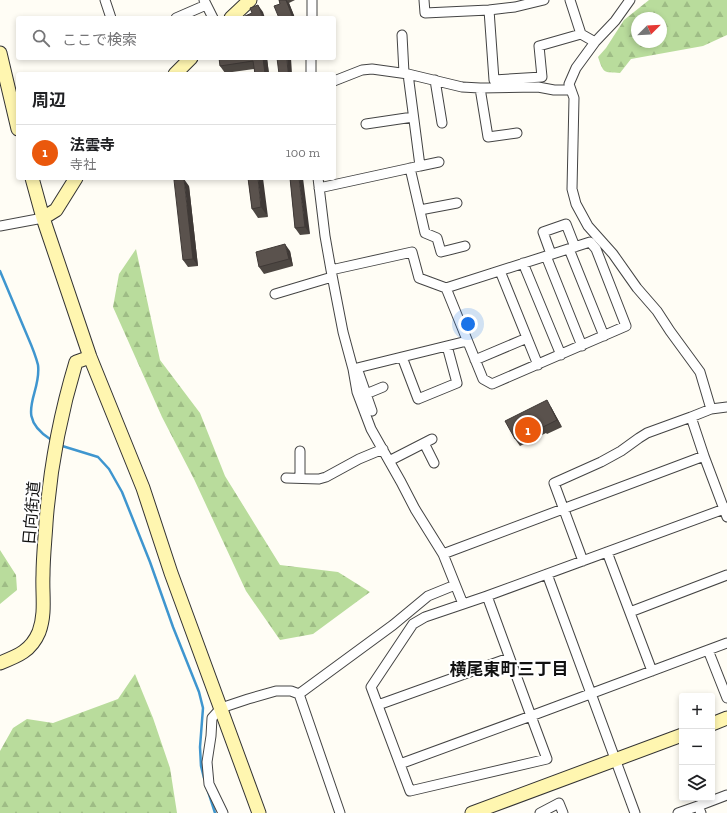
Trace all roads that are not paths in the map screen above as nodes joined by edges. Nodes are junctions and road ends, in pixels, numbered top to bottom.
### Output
1 (250, 0) edge
2 (312, 0) edge
3 (424, 0) edge
4 (544, 0) edge
5 (570, 0) edge
6 (630, 0) edge
7 (108, 1) edge
8 (205, 2) edge
9 (489, 10) junction
10 (111, 16) edge
11 (180, 16) edge
12 (212, 16) edge
13 (233, 16) edge
14 (312, 16) edge
15 (581, 34) junction
16 (402, 35) dead end
17 (596, 42) junction
18 (0, 53) edge
19 (189, 60) edge
20 (311, 60) edge
21 (177, 72) edge
22 (311, 72) edge
23 (406, 74) junction
24 (336, 80) edge
25 (435, 80) junction
26 (480, 88) junction
27 (570, 90) junction
28 (413, 117) junction
29 (16, 121) edge
30 (442, 123) dead end
31 (366, 124) dead end
32 (517, 133) dead end
33 (439, 162) dead end
34 (420, 166) junction
35 (410, 168) junction
36 (33, 180) edge
37 (75, 180) edge
38 (318, 180) edge
39 (319, 188) junction
40 (457, 203) dead end
41 (420, 210) junction
42 (43, 218) junction
43 (0, 226) edge
44 (465, 246) dead end
45 (572, 248) junction
46 (548, 255) junction
47 (523, 263) junction
48 (500, 271) junction
49 (331, 274) junction
50 (446, 288) junction
51 (275, 294) dead end
52 (604, 336) junction
53 (527, 338) junction
54 (467, 341) junction
55 (447, 346) junction
56 (582, 346) junction
57 (561, 355) junction
58 (90, 357) junction
59 (402, 357) junction
60 (475, 360) junction
61 (538, 365) junction
62 (355, 368) junction
63 (383, 388) dead end
64 (366, 394) junction
65 (727, 407) edge
66 (711, 409) junction
67 (372, 411) dead end
68 (691, 417) junction
69 (383, 449) junction
70 (300, 451) dead end
71 (704, 456) junction
72 (389, 461) junction
73 (434, 463) dead end
74 (286, 478) dead end
75 (300, 478) junction
76 (564, 508) junction
77 (726, 511) edge
78 (607, 552) junction
79 (443, 554) junction
80 (583, 561) junction
81 (547, 574) junction
82 (727, 575) edge
83 (455, 585) junction
84 (487, 596) junction
85 (463, 604) junction
86 (630, 612) junction
87 (727, 643) edge
88 (708, 650) junction
89 (509, 658) junction
90 (0, 662) edge
91 (652, 671) junction
92 (299, 694) junction
93 (591, 694) junction
94 (727, 698) edge
95 (378, 705) junction
96 (221, 708) junction
97 (531, 716) junction
98 (727, 718) edge
99 (715, 723) edge
100 (679, 736) edge
101 (616, 760) junction
102 (400, 764) junction
103 (727, 795) edge
104 (699, 810) edge
105 (223, 813) edge
106 (259, 813) edge
107 (340, 813) edge
108 (472, 813) edge
109 (540, 813) edge
110 (563, 813) edge
111 (635, 813) edge
112 (678, 813) edge

1 - 13 street
2 - 14 street
3 - 9 street
4 - 9 street
5 - 15 street
6 - 17 street
7 - 10 street
8 - 11 street
8 - 12 street
9 - 15 street
15 - 17 street
16 - 23 street
17 - 27 street
18 - 29 street
19 - 21 street
20 - 22 street
23 - 24 street
23 - 25 street
23 - 28 street
25 - 26 street
25 - 30 street
26 - 27 street
26 - 32 street
27 - 66 street
28 - 31 street
28 - 34 street
33 - 34 street
34 - 35 street
35 - 39 street
35 - 41 street
36 - 42 street
37 - 42 street
38 - 39 street
39 - 49 street
40 - 41 street
41 - 44 street
42 - 43 street
42 - 58 street
45 - 46 street
45 - 46 street
45 - 52 street
45 - 52 street
46 - 47 street
46 - 56 street
47 - 48 street
47 - 57 street
48 - 50 street
48 - 53 street
49 - 50 street
49 - 51 street
49 - 62 street
50 - 54 street
52 - 56 street
53 - 60 street
53 - 61 street
54 - 55 street
54 - 60 street
55 - 59 street
55 - 59 street
56 - 57 street
57 - 61 street
58 - 90 street, 日向街道
58 - 96 street
59 - 62 street
60 - 61 street
62 - 64 street
62 - 69 street
63 - 64 street
64 - 67 street
65 - 66 street
66 - 68 street
68 - 71 street
68 - 76 street
69 - 72 street
69 - 75 street
70 - 75 street
71 - 76 street
71 - 77 street
72 - 73 street
72 - 79 street
74 - 75 street
76 - 79 street
76 - 80 street
77 - 78 street
78 - 80 street
78 - 86 street
79 - 83 street
80 - 81 street
81 - 84 street
81 - 93 street
82 - 86 street
83 - 85 street
83 - 92 street
84 - 85 street
84 - 89 street
85 - 95 street
86 - 91 street
87 - 88 street
88 - 91 street
88 - 94 street
89 - 95 street
89 - 97 street
91 - 93 street
92 - 96 street
92 - 107 street
93 - 97 street
93 - 101 street
95 - 102 street
96 - 105 street
96 - 106 street
97 - 102 street
97 - 102 street
98 - 99 street
100 - 101 street
101 - 108 street
101 - 111 street
103 - 104 street
104 - 112 street
109 - 110 street

